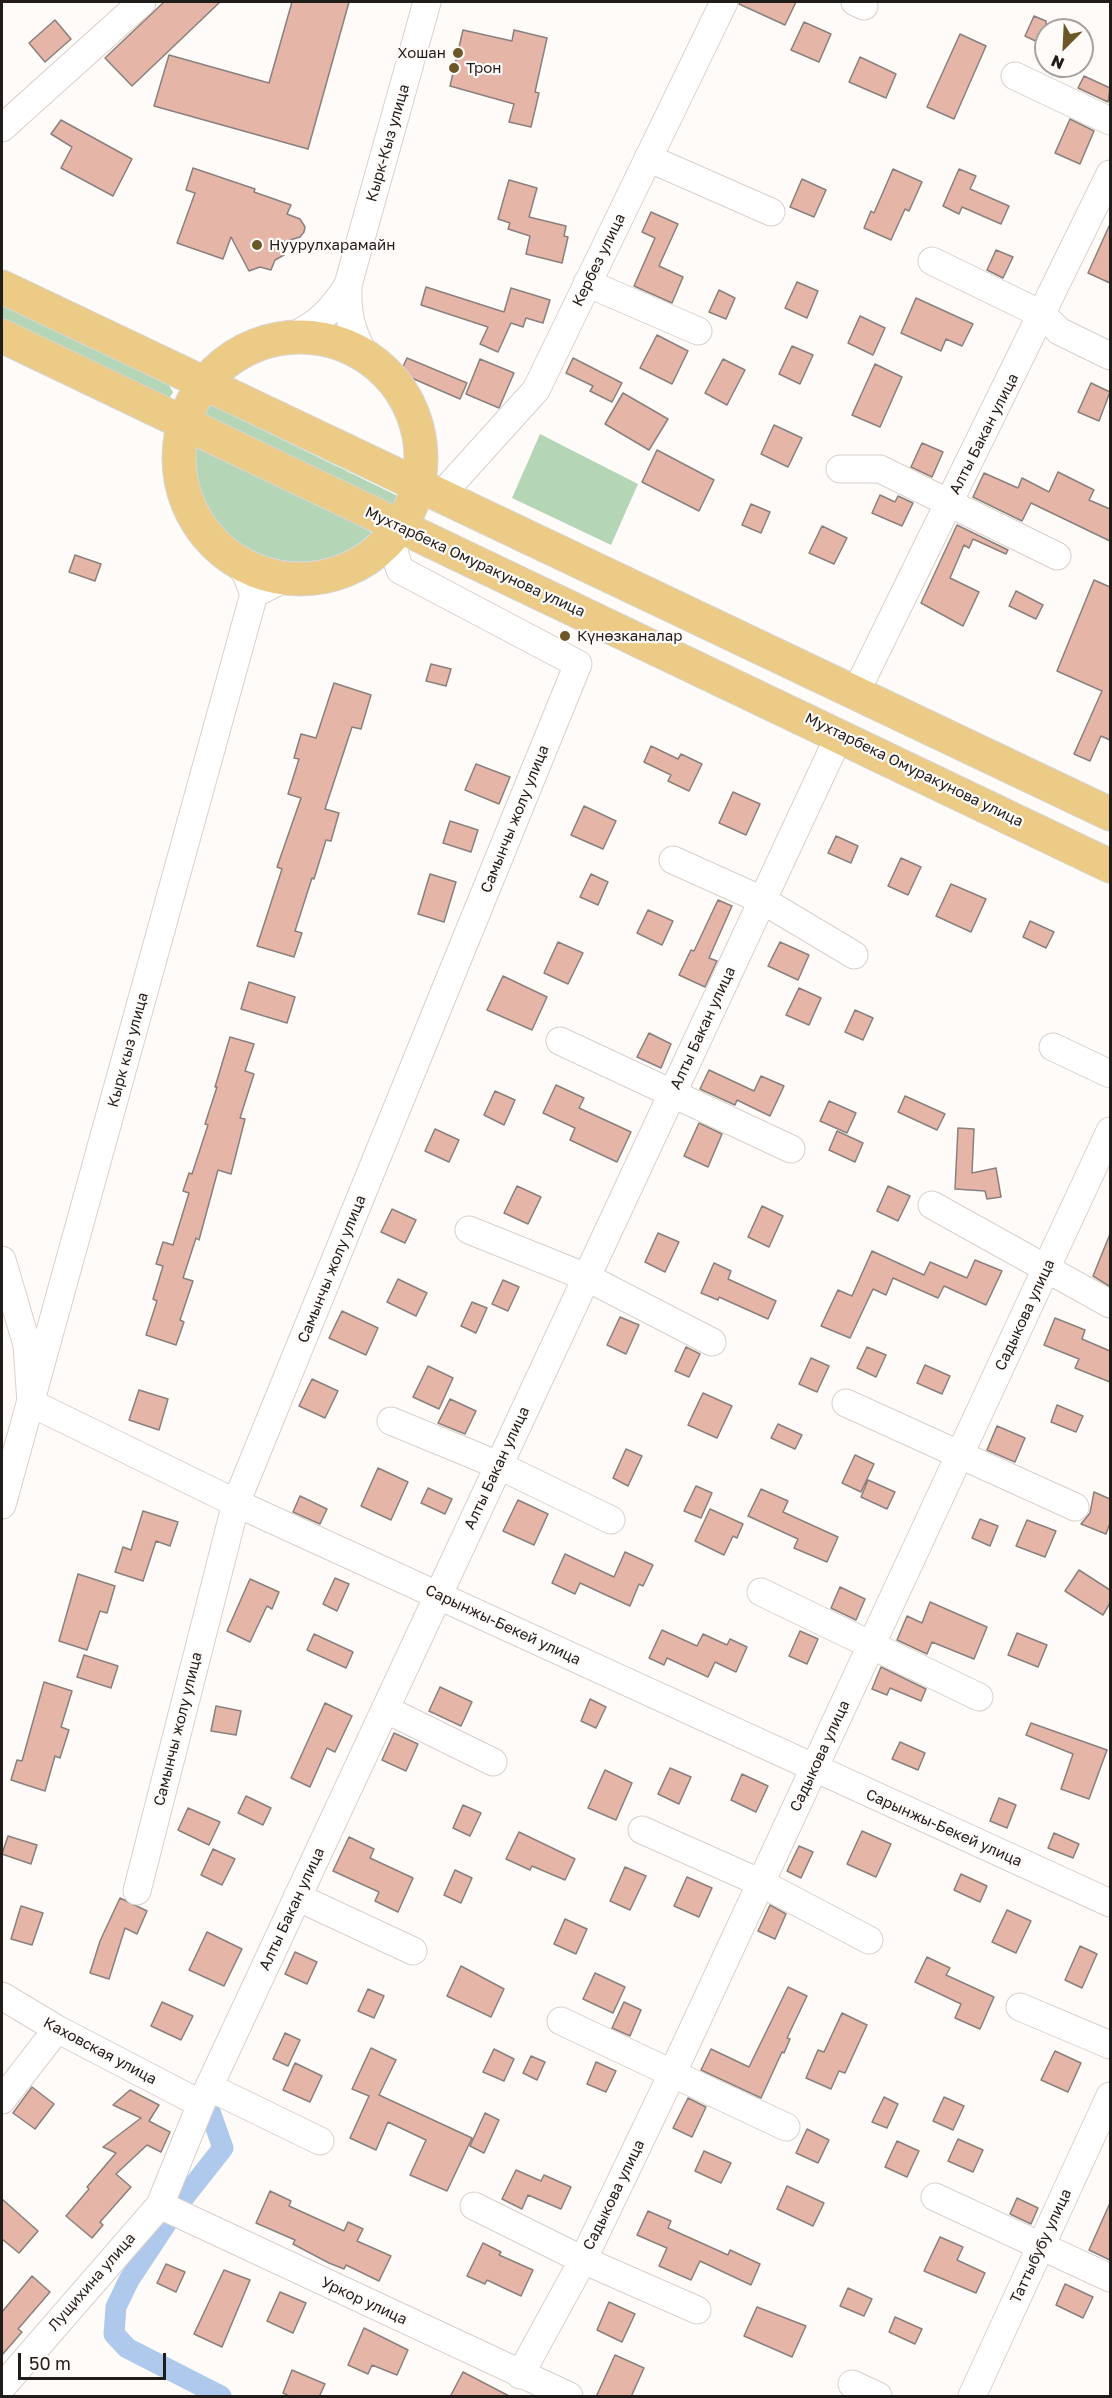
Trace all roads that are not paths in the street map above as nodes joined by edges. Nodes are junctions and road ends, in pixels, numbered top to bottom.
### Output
1 (142, 2) edge
2 (427, 2) edge
3 (724, 2) edge
4 (1015, 76) dead end
5 (1110, 122) edge
6 (2, 128) edge
7 (648, 158) junction
8 (1110, 174) edge
9 (771, 212) dead end
10 (932, 261) dead end
11 (587, 283) junction
12 (348, 285) junction
13 (2, 287) edge
14 (1043, 315) junction
15 (698, 331) dead end
16 (2, 336) edge
17 (290, 338) junction
18 (365, 356) junction
19 (1110, 356) edge
20 (205, 382) junction
21 (184, 422) junction
22 (840, 469) dead end
23 (429, 490) junction
24 (950, 503) junction
25 (400, 526) junction
26 (1057, 556) dead end
27 (236, 559) junction
28 (287, 577) junction
29 (254, 594) junction
30 (856, 692) junction
31 (840, 734) junction
32 (1110, 814) edge
33 (673, 860) dead end
34 (1110, 866) edge
35 (762, 900) junction
36 (854, 955) dead end
37 (560, 1041) dead end
38 (1053, 1047) dead end
39 (1110, 1074) edge
40 (672, 1093) junction
41 (1110, 1131) edge
42 (791, 1149) dead end
43 (932, 1205) dead end
44 (469, 1230) dead end
45 (2, 1260) edge
46 (1046, 1270) junction
47 (586, 1277) junction
48 (1110, 1304) edge
49 (712, 1342) dead end
50 (31, 1403) junction
51 (846, 1403) dead end
52 (391, 1421) dead end
53 (960, 1454) junction
54 (498, 1465) junction
55 (236, 1503) junction
56 (2, 1505) edge
57 (1075, 1507) dead end
58 (611, 1520) dead end
59 (761, 1592) dead end
60 (438, 1594) junction
61 (871, 1645) junction
62 (980, 1697) dead end
63 (385, 1709) junction
64 (493, 1762) dead end
65 (814, 1770) junction
66 (642, 1830) dead end
67 (761, 1883) junction
68 (137, 1891) dead end
69 (297, 1897) junction
70 (1110, 1903) edge
71 (869, 1940) dead end
72 (412, 1951) dead end
73 (2, 1996) edge
74 (1020, 2007) dead end
75 (561, 2021) dead end
76 (57, 2029) junction
77 (1110, 2045) edge
78 (673, 2072) junction
79 (205, 2096) junction
80 (1110, 2096) edge
81 (2, 2100) edge
82 (786, 2127) dead end
83 (320, 2140) dead end
84 (935, 2197) dead end
85 (160, 2205) junction
86 (474, 2206) dead end
87 (1042, 2245) junction
88 (583, 2260) junction
89 (1110, 2278) edge
90 (697, 2310) dead end
91 (520, 2375) junction
92 (852, 2384) dead end
93 (2, 2387) edge
94 (569, 2397) edge
95 (878, 2397) edge
96 (972, 2397) edge

1 - 6 street
2 - 12 street, Кырк-Кыз улица
3 - 7 street, Кербез улица
4 - 5 street
7 - 9 street
7 - 11 street, Кербез улица
8 - 14 street, Алты Бакан улица
10 - 14 street
11 - 15 street
11 - 23 street, Кербез улица
12 - 17 street, Кырк-Кыз улица
12 - 18 street, Кырк-Кыз улица
13 - 20 main road
14 - 19 street
14 - 24 street, Алты Бакан улица
16 - 21 main road, Мухтарбека Омуракунова улица
17 - 18 main road
17 - 20 main road
18 - 23 main road
20 - 21 main road
20 - 23 main road
21 - 25 main road, Мухтарбека Омуракунова улица
21 - 27 main road
22 - 24 street
23 - 25 main road
23 - 30 main road
24 - 26 street
24 - 30 street, Алты Бакан улица
25 - 28 main road
25 - 31 main road, Мухтарбека Омуракунова улица
25 - 55 street, Самынчы жолу улица
27 - 28 main road
27 - 29 street
28 - 29 street
29 - 50 street, Кырк кыз улица
30 - 32 main road
31 - 34 main road, Мухтарбека Омуракунова улица
31 - 35 street, Алты Бакан улица
33 - 35 street
35 - 36 street
35 - 40 street, Алты Бакан улица
37 - 40 street
38 - 39 street
40 - 42 street
40 - 47 street, Алты Бакан улица
41 - 46 street, Садыкова улица
43 - 46 street
44 - 47 street
45 - 50 street
46 - 48 street
46 - 53 street, Садыкова улица
47 - 49 street
47 - 54 street, Алты Бакан улица
50 - 55 street, Сарынжы-Бекей улица
50 - 56 street, Кырк кыз улица
51 - 53 street
52 - 54 street
53 - 57 street
53 - 61 street, Садыкова улица
54 - 58 street
54 - 60 street, Алты Бакан улица
55 - 60 street, Сарынжы-Бекей улица
55 - 68 street, Самынчы жолу улица
59 - 61 street
60 - 63 street, Алты Бакан улица
60 - 65 street, Сарынжы-Бекей улица
61 - 62 street
61 - 65 street, Садыкова улица
63 - 64 street
63 - 69 street, Алты Бакан улица
65 - 67 street, Садыкова улица
65 - 70 street, Сарынжы-Бекей улица
66 - 67 street
67 - 71 street
67 - 78 street, Садыкова улица
69 - 72 street
69 - 79 street, Алты Бакан улица
73 - 76 street, Каховская улица
74 - 77 street
75 - 78 street
76 - 79 street, Каховская улица
76 - 81 street
78 - 82 street
78 - 88 street, Садыкова улица
79 - 83 street, Каховская улица
79 - 85 street, Алты Бакан улица
80 - 87 street, Таттыбубу улица
84 - 87 street
85 - 91 street, Уркор улица
85 - 93 street, Лущихина улица
86 - 88 street
87 - 89 street
87 - 96 street, Таттыбубу улица
88 - 90 street
88 - 91 street, Садыкова улица
91 - 94 street, Уркор улица
92 - 95 street

